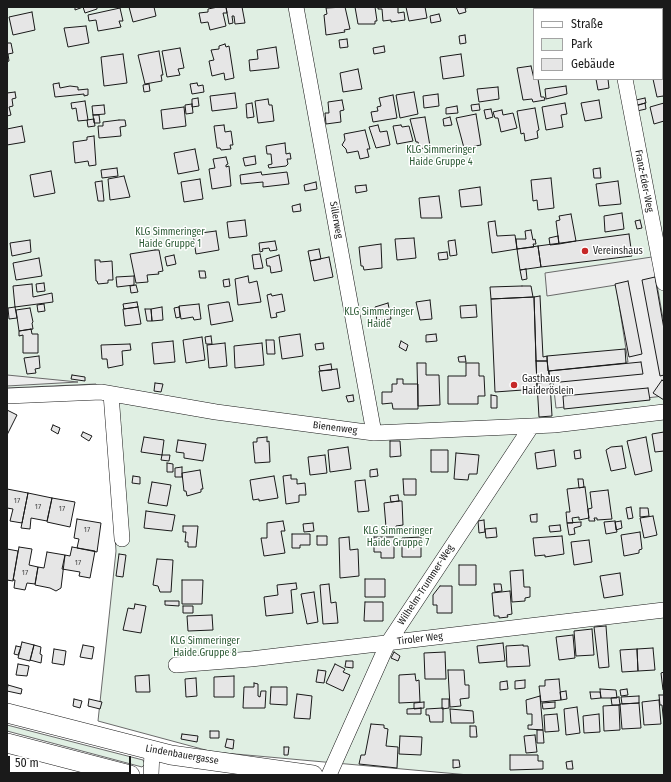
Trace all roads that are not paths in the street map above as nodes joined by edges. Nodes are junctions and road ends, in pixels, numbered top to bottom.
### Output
1 (296, 7) edge
2 (625, 80) edge
3 (664, 283) edge
4 (111, 394) junction
5 (7, 396) edge
6 (664, 412) edge
7 (531, 427) junction
8 (374, 432) junction
9 (122, 539) dead end
10 (664, 610) edge
11 (388, 643) junction
12 (176, 665) dead end
13 (7, 713) edge
14 (7, 743) edge
15 (152, 751) junction
16 (130, 775) edge
17 (151, 775) edge
18 (313, 775) edge
19 (329, 775) edge

1 - 8 street, Sillerweg
2 - 3 street, Franz-Eder-Weg
4 - 5 street, Bienenweg
4 - 8 street, Bienenweg
4 - 9 street
6 - 7 street, Bienenweg
7 - 8 street, Bienenweg
7 - 11 street, Wilhelm-Trummer-Weg
10 - 11 street, Tiroler Weg
11 - 12 street, Tiroler Weg
11 - 19 street, Wilhelm-Trummer-Weg
13 - 15 street, Lindenbauergasse
14 - 16 street
15 - 17 street
15 - 18 street, Lindenbauergasse

